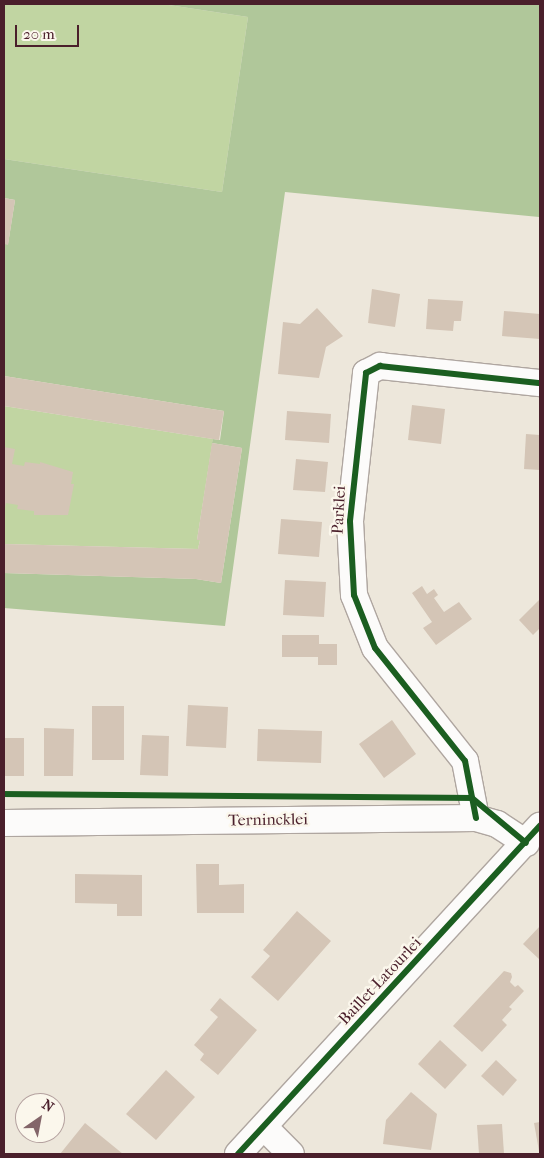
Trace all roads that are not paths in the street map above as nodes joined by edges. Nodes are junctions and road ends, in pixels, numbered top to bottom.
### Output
1 (540, 383) edge
2 (476, 818) junction
3 (4, 823) edge
4 (533, 834) edge
5 (264, 1127) junction
6 (238, 1154) edge
7 (291, 1154) edge

1 - 2 street, Parklei
2 - 3 street, Ternincklei
2 - 4 street, Ternincklei
4 - 5 street, Baillet-Latourlei
5 - 6 street, Baillet-Latourlei
5 - 7 street

